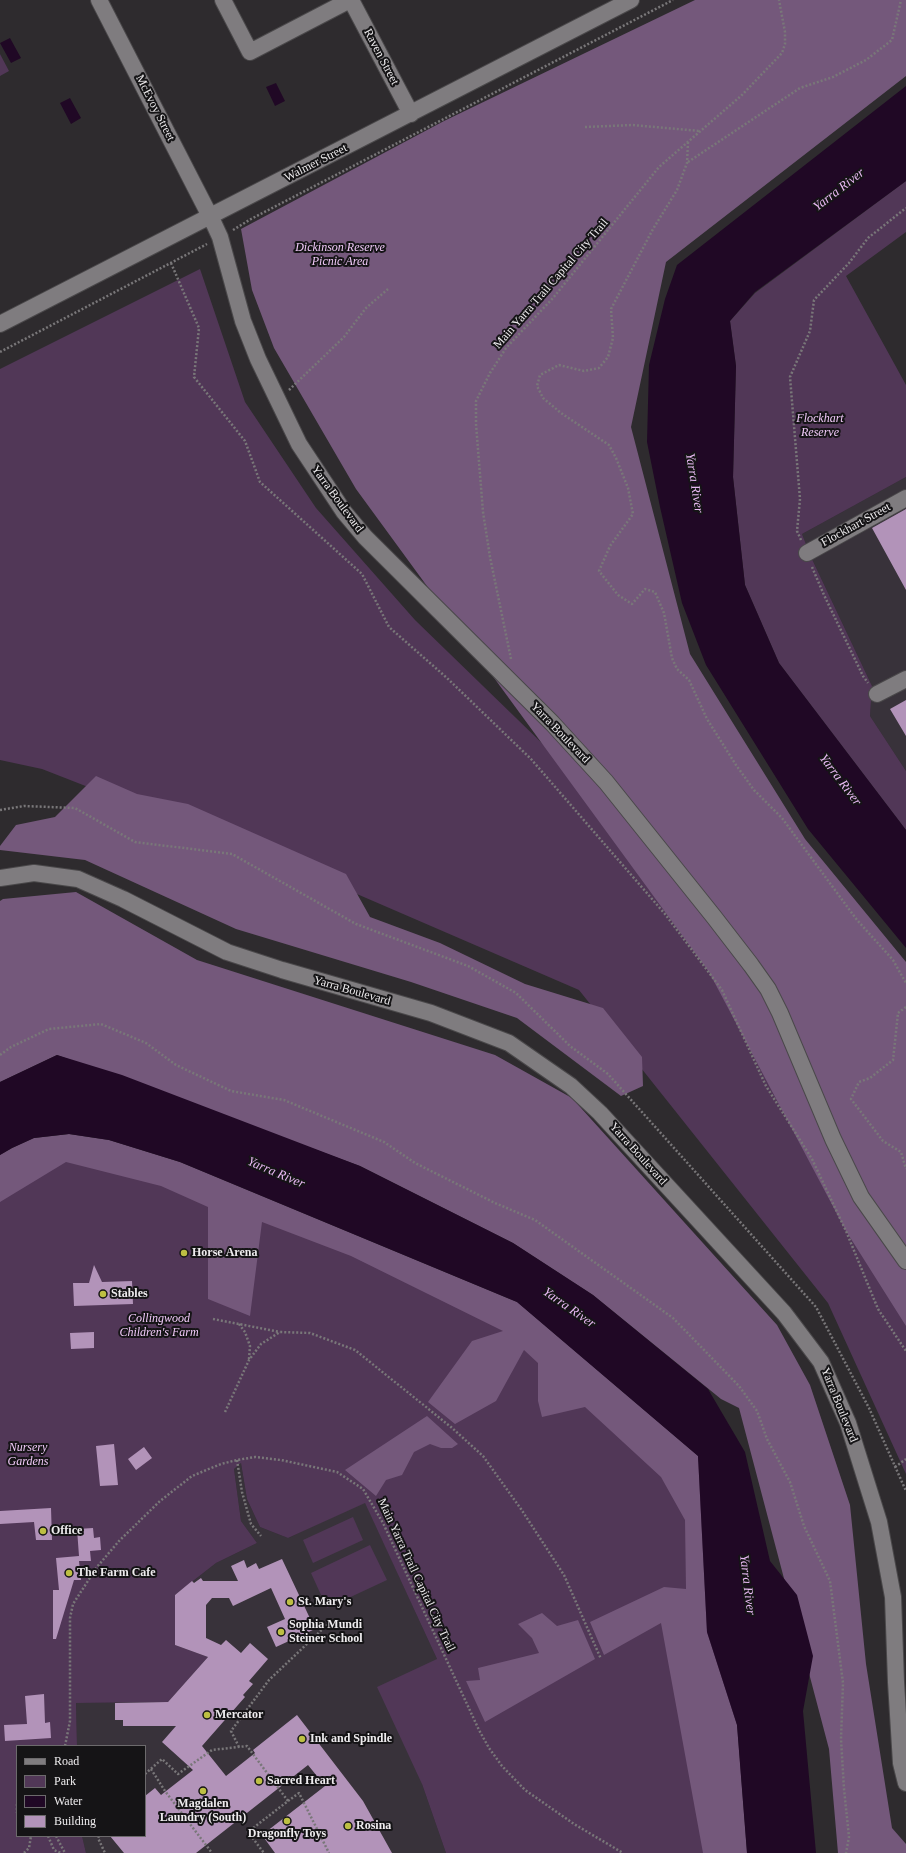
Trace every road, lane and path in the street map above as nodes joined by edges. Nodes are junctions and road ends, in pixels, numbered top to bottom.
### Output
1 (99, 0) edge
2 (223, 0) edge
3 (350, 0) edge
4 (631, 0) edge
5 (672, 0) edge
6 (779, 0) edge
7 (900, 0) edge
8 (411, 114) junction
9 (585, 127) dead end
10 (701, 131) junction
11 (688, 142) junction
12 (687, 163) junction
13 (906, 208) edge
14 (210, 217) junction
15 (220, 237) junction
16 (170, 263) junction
17 (388, 289) dead end
18 (0, 324) edge
19 (0, 352) edge
20 (277, 401) junction
21 (906, 498) edge
22 (807, 553) junction
23 (512, 664) dead end
24 (906, 679) edge
25 (877, 694) joint
26 (0, 810) edge
27 (0, 878) edge
28 (906, 983) edge
29 (906, 1007) edge
30 (0, 1055) edge
31 (906, 1169) edge
32 (906, 1261) edge
33 (213, 1319) dead end
34 (239, 1324) junction
35 (280, 1332) junction
36 (906, 1351) edge
37 (248, 1360) junction
38 (225, 1412) dead end
39 (906, 1459) edge
40 (237, 1460) junction
41 (895, 1467) junction
42 (906, 1491) edge
43 (261, 1536) dead end
44 (328, 1623) dead end
45 (600, 1659) dead end
46 (65, 1745) edge
47 (239, 1747) junction
48 (151, 1769) junction
49 (146, 1773) edge
50 (906, 1783) edge
51 (288, 1801) junction
52 (31, 1837) edge
53 (48, 1837) edge
54 (57, 1837) edge
55 (98, 1837) edge
56 (24, 1853) edge
57 (61, 1853) edge
58 (65, 1853) edge
59 (105, 1853) edge
60 (212, 1853) edge
61 (264, 1853) edge
62 (329, 1853) edge
63 (623, 1853) edge
64 (846, 1853) edge

1 - 14 street, McEvoy Street
2 - 3 street
3 - 8 street, Raven Street
4 - 8 street, Walmer Street
5 - 15 path
6 - 10 path, Main Yarra Trail Capital City Trail
7 - 12 path
8 - 14 street, Walmer Street
9 - 10 path
10 - 11 path, Main Yarra Trail Capital City Trail
11 - 12 path
11 - 23 path, Main Yarra Trail Capital City Trail
12 - 28 path
13 - 22 path
14 - 15 street, Yarra Boulevard
14 - 18 street, Walmer Street
15 - 16 path
15 - 20 street, Yarra Boulevard
16 - 19 path
16 - 36 path
17 - 20 path
20 - 32 street, Yarra Boulevard
21 - 22 street, Flockhart Street
22 - 25 path
24 - 25 street
26 - 41 path
27 - 50 street, Yarra Boulevard
29 - 31 path
30 - 64 path
33 - 34 path
34 - 35 path
34 - 37 path
35 - 37 path
35 - 45 path
37 - 38 path
39 - 41 path
40 - 43 path
40 - 46 path, Main Yarra Trail Capital City Trail
40 - 63 path, Main Yarra Trail Capital City Trail
41 - 42 path
44 - 47 path
47 - 48 path
47 - 51 path
48 - 49 path
48 - 60 path
51 - 61 path
51 - 62 path
52 - 56 path
53 - 57 path
54 - 58 path
55 - 59 path

